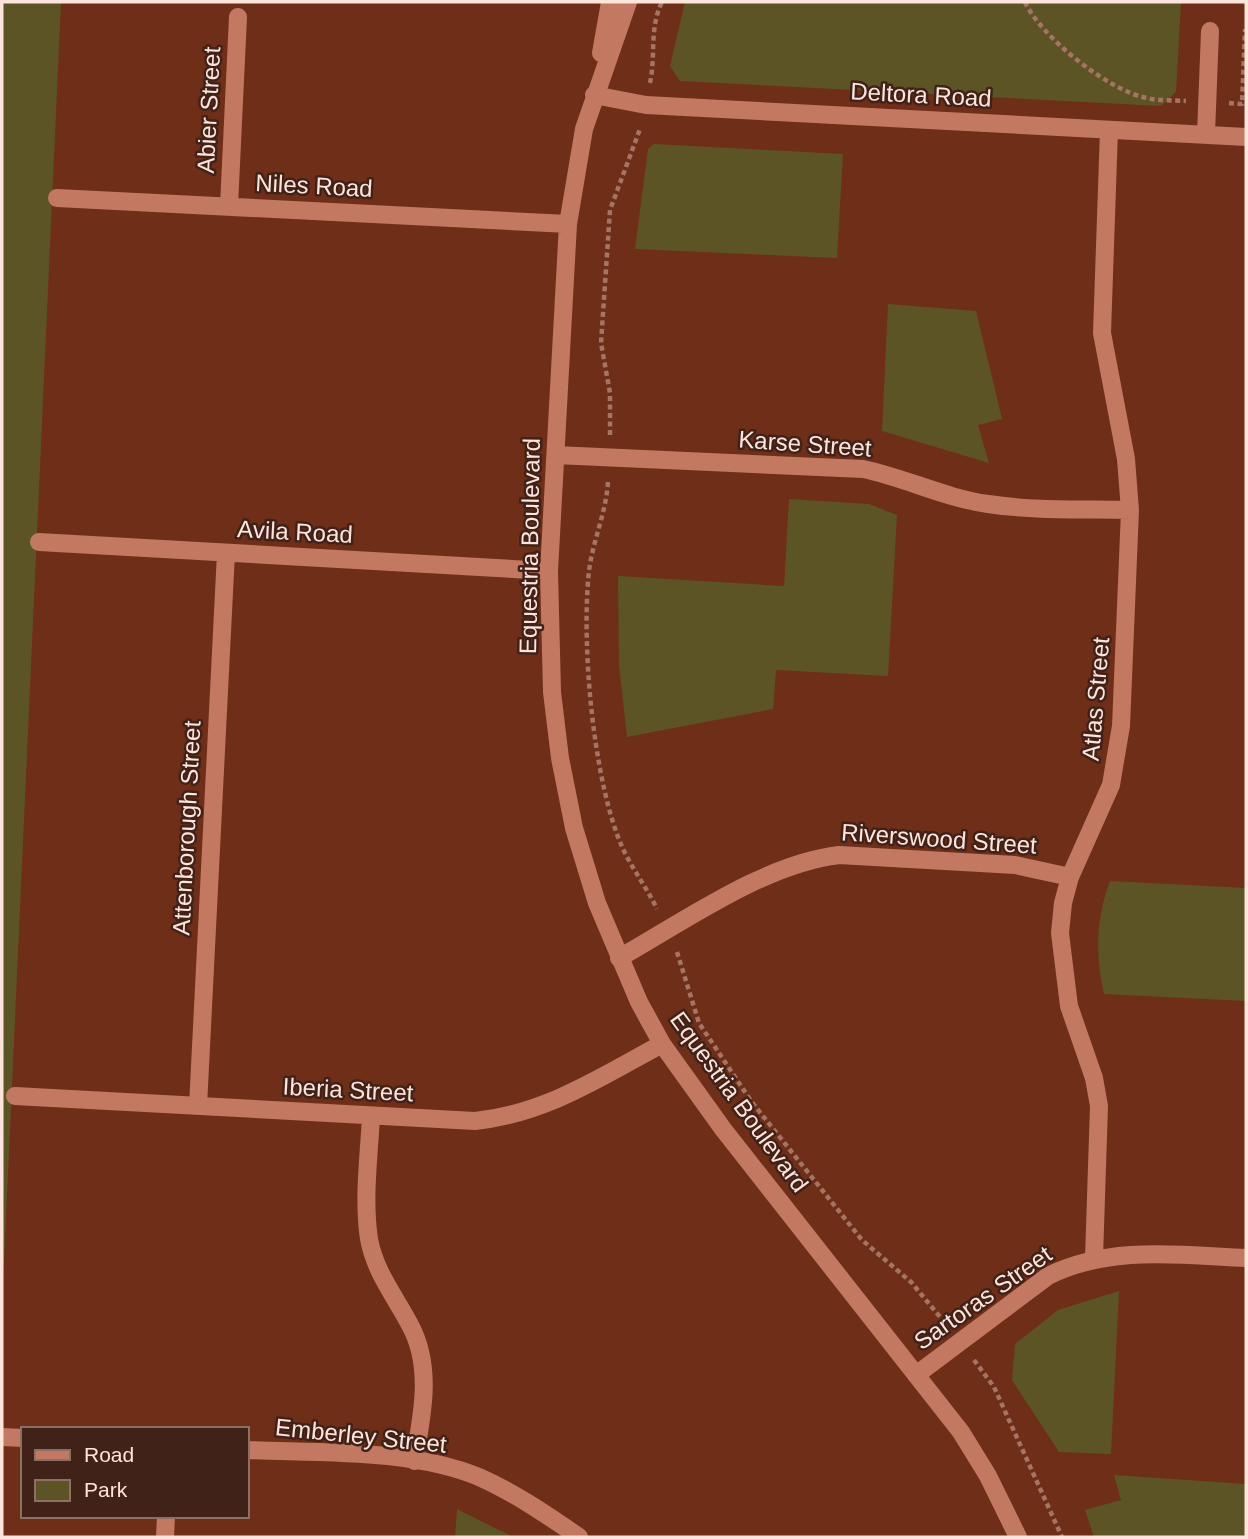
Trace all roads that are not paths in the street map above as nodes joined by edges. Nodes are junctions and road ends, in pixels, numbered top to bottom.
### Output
1 (610, 2) edge
2 (628, 2) edge
3 (238, 16) dead end
4 (1210, 31) dead end
5 (594, 95) junction
6 (1109, 130) junction
7 (1206, 134) junction
8 (1246, 137) edge
9 (57, 198) dead end
10 (229, 206) junction
11 (568, 224) junction
12 (556, 455) junction
13 (1130, 510) junction
14 (39, 542) dead end
15 (226, 553) junction
16 (549, 571) junction
17 (1070, 877) junction
18 (619, 958) junction
19 (662, 1044) junction
20 (15, 1096) dead end
21 (198, 1106) junction
22 (371, 1116) junction
23 (1094, 1258) junction
24 (1246, 1258) edge
25 (915, 1376) junction
26 (2, 1437) edge
27 (21, 1438) edge
28 (248, 1450) edge
29 (414, 1461) junction
30 (166, 1518) edge
31 (164, 1537) edge
32 (579, 1537) edge
33 (1018, 1537) edge

1 - 5 street, Equestria Boulevard
2 - 5 street, Equestria Boulevard
3 - 10 street, Abier Street
4 - 7 street
5 - 6 street, Deltora Road
5 - 11 street, Equestria Boulevard
6 - 7 street, Deltora Road
6 - 13 street, Atlas Street
7 - 8 street, Deltora Road
9 - 10 street, Niles Road
10 - 11 street, Niles Road
11 - 12 street, Equestria Boulevard
12 - 13 street, Karse Street
12 - 16 street, Equestria Boulevard
13 - 17 street, Atlas Street
14 - 15 street, Avila Road
15 - 16 street, Avila Road
15 - 21 street, Attenborough Street
16 - 18 street, Equestria Boulevard
17 - 18 street, Riverswood Street
17 - 23 street, Atlas Street
18 - 19 street, Equestria Boulevard
19 - 22 street, Iberia Street
19 - 25 street, Equestria Boulevard
20 - 21 street, Iberia Street
21 - 22 street, Iberia Street
22 - 29 street
23 - 24 street, Sartoras Street
23 - 25 street, Sartoras Street
25 - 33 street, Equestria Boulevard
26 - 27 street
28 - 29 street, Emberley Street
29 - 32 street, Emberley Street
30 - 31 street

